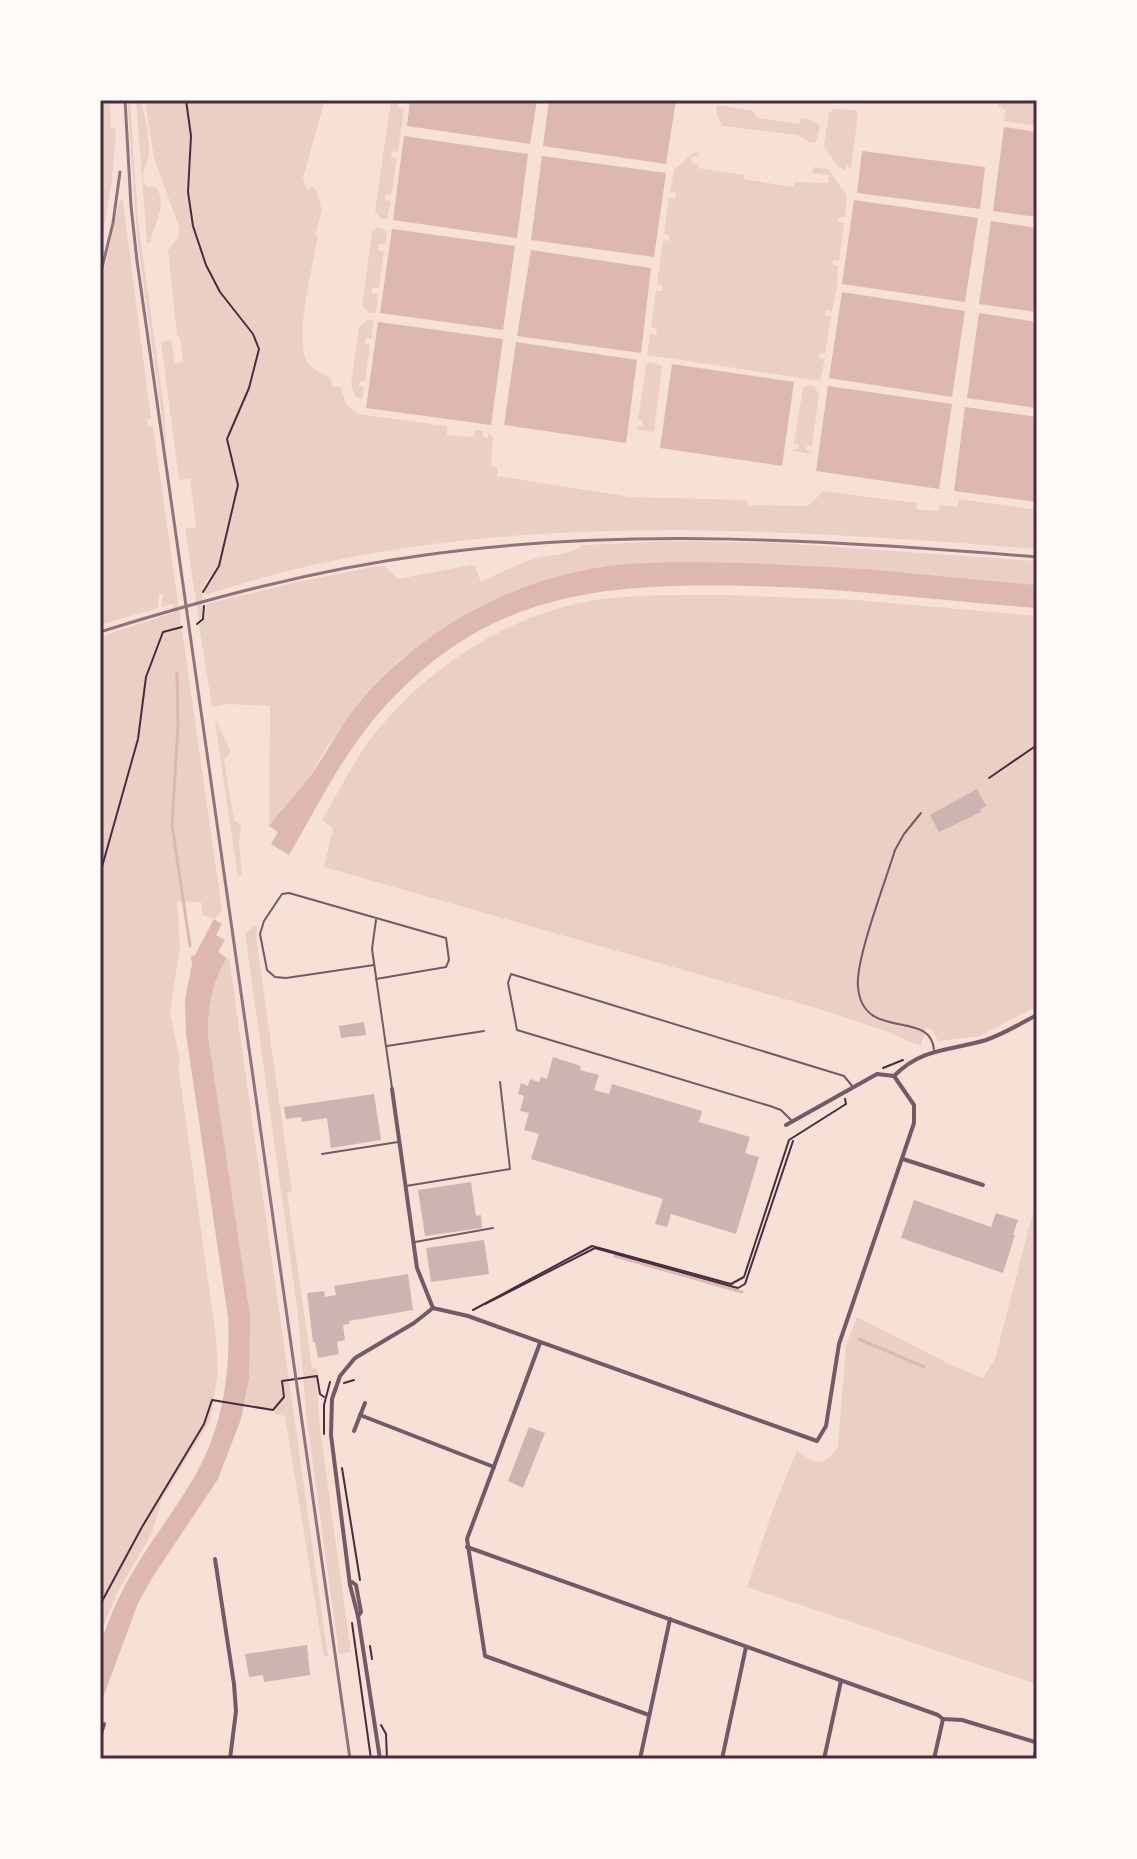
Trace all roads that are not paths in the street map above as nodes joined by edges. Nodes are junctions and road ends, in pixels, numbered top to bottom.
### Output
1 (921, 813) dead end
2 (376, 919) junction
3 (374, 965) junction
4 (376, 979) junction
5 (1037, 1015) edge
6 (484, 1031) dead end
7 (386, 1047) junction
8 (934, 1051) junction
9 (894, 1076) junction
10 (500, 1082) dead end
11 (853, 1087) junction
12 (392, 1089) joint
13 (792, 1120) junction
14 (786, 1125) dead end
15 (399, 1142) junction
16 (322, 1154) dead end
17 (903, 1159) junction
18 (983, 1185) dead end
19 (405, 1186) junction
20 (493, 1228) dead end
21 (414, 1242) junction
22 (433, 1308) junction
23 (540, 1343) junction
24 (365, 1403) dead end
25 (360, 1415) junction
26 (354, 1431) dead end
27 (494, 1467) junction
28 (467, 1547) junction
29 (215, 1559) dead end
30 (670, 1619) junction
31 (746, 1647) junction
32 (841, 1681) junction
33 (649, 1715) junction
34 (943, 1719) junction
35 (104, 1724) dead end
36 (100, 1737) edge
37 (1036, 1744) edge
38 (230, 1759) edge
39 (380, 1759) edge
40 (640, 1759) edge
41 (722, 1759) edge
42 (824, 1759) edge
43 (934, 1759) edge
44 (1034, 1759) edge

1 - 8 lane
2 - 3 lane
2 - 3 lane
2 - 4 lane
3 - 4 lane
4 - 7 lane
5 - 8 street
6 - 7 lane
7 - 12 lane
8 - 9 street
9 - 11 street
9 - 17 street
10 - 19 lane
11 - 13 street
11 - 13 lane
12 - 15 street
13 - 14 street
15 - 16 lane
15 - 19 street
17 - 18 street
17 - 23 street
19 - 21 street
20 - 21 lane
21 - 22 street
22 - 23 street
22 - 39 street
23 - 27 street
24 - 25 street
25 - 26 street
25 - 27 street
27 - 28 street
28 - 30 street
28 - 33 street
29 - 38 street
30 - 31 street
30 - 33 street
31 - 32 street
31 - 41 street
32 - 34 street
32 - 42 street
33 - 40 street
34 - 37 street
34 - 43 street
35 - 36 street
37 - 44 street

